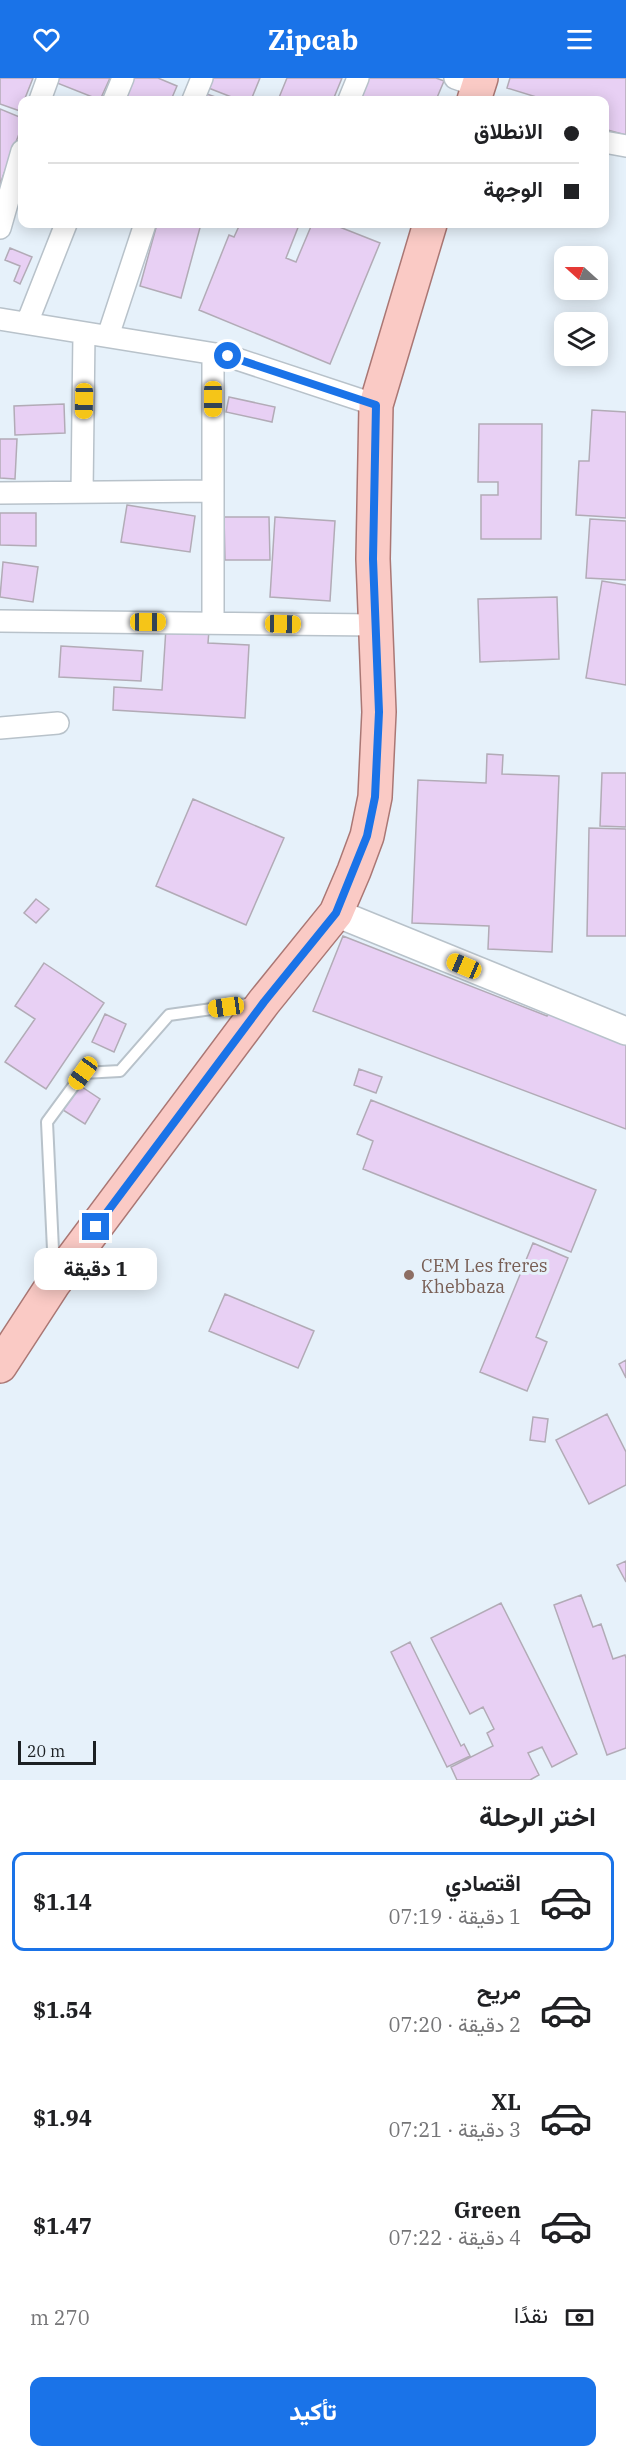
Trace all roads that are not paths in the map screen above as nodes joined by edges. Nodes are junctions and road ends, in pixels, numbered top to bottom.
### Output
1 (48, 78) edge
2 (123, 78) edge
3 (202, 78) edge
4 (358, 78) edge
5 (41, 96) edge
6 (116, 96) edge
7 (195, 96) edge
8 (351, 96) edge
9 (609, 143) edge
10 (626, 146) edge
11 (18, 165) edge
12 (0, 228) edge
13 (64, 228) edge
14 (144, 228) edge
15 (429, 228) edge
16 (0, 319) edge
17 (27, 324) junction
18 (84, 333) junction
19 (108, 336) junction
20 (213, 354) junction
21 (376, 405) junction
22 (213, 491) junction
23 (82, 492) junction
24 (0, 493) edge
25 (0, 621) edge
26 (213, 622) junction
27 (377, 625) junction
28 (58, 723) dead end
29 (0, 728) edge
30 (336, 913) junction
31 (264, 1002) junction
32 (626, 1031) edge
33 (54, 1283) junction
34 (0, 1366) edge

1 - 5 street
2 - 6 street
3 - 7 street
4 - 8 street
9 - 10 street
11 - 12 street
13 - 17 street
14 - 19 street
15 - 21 main road
16 - 17 street
17 - 18 street
18 - 19 street
18 - 23 street
19 - 20 street
20 - 21 street
20 - 22 street
21 - 27 main road
22 - 23 street
22 - 26 street
23 - 24 street
25 - 26 street
26 - 27 street
27 - 30 main road
28 - 29 street
30 - 31 main road
30 - 32 street
31 - 33 main road
31 - 33 lane
33 - 34 main road

